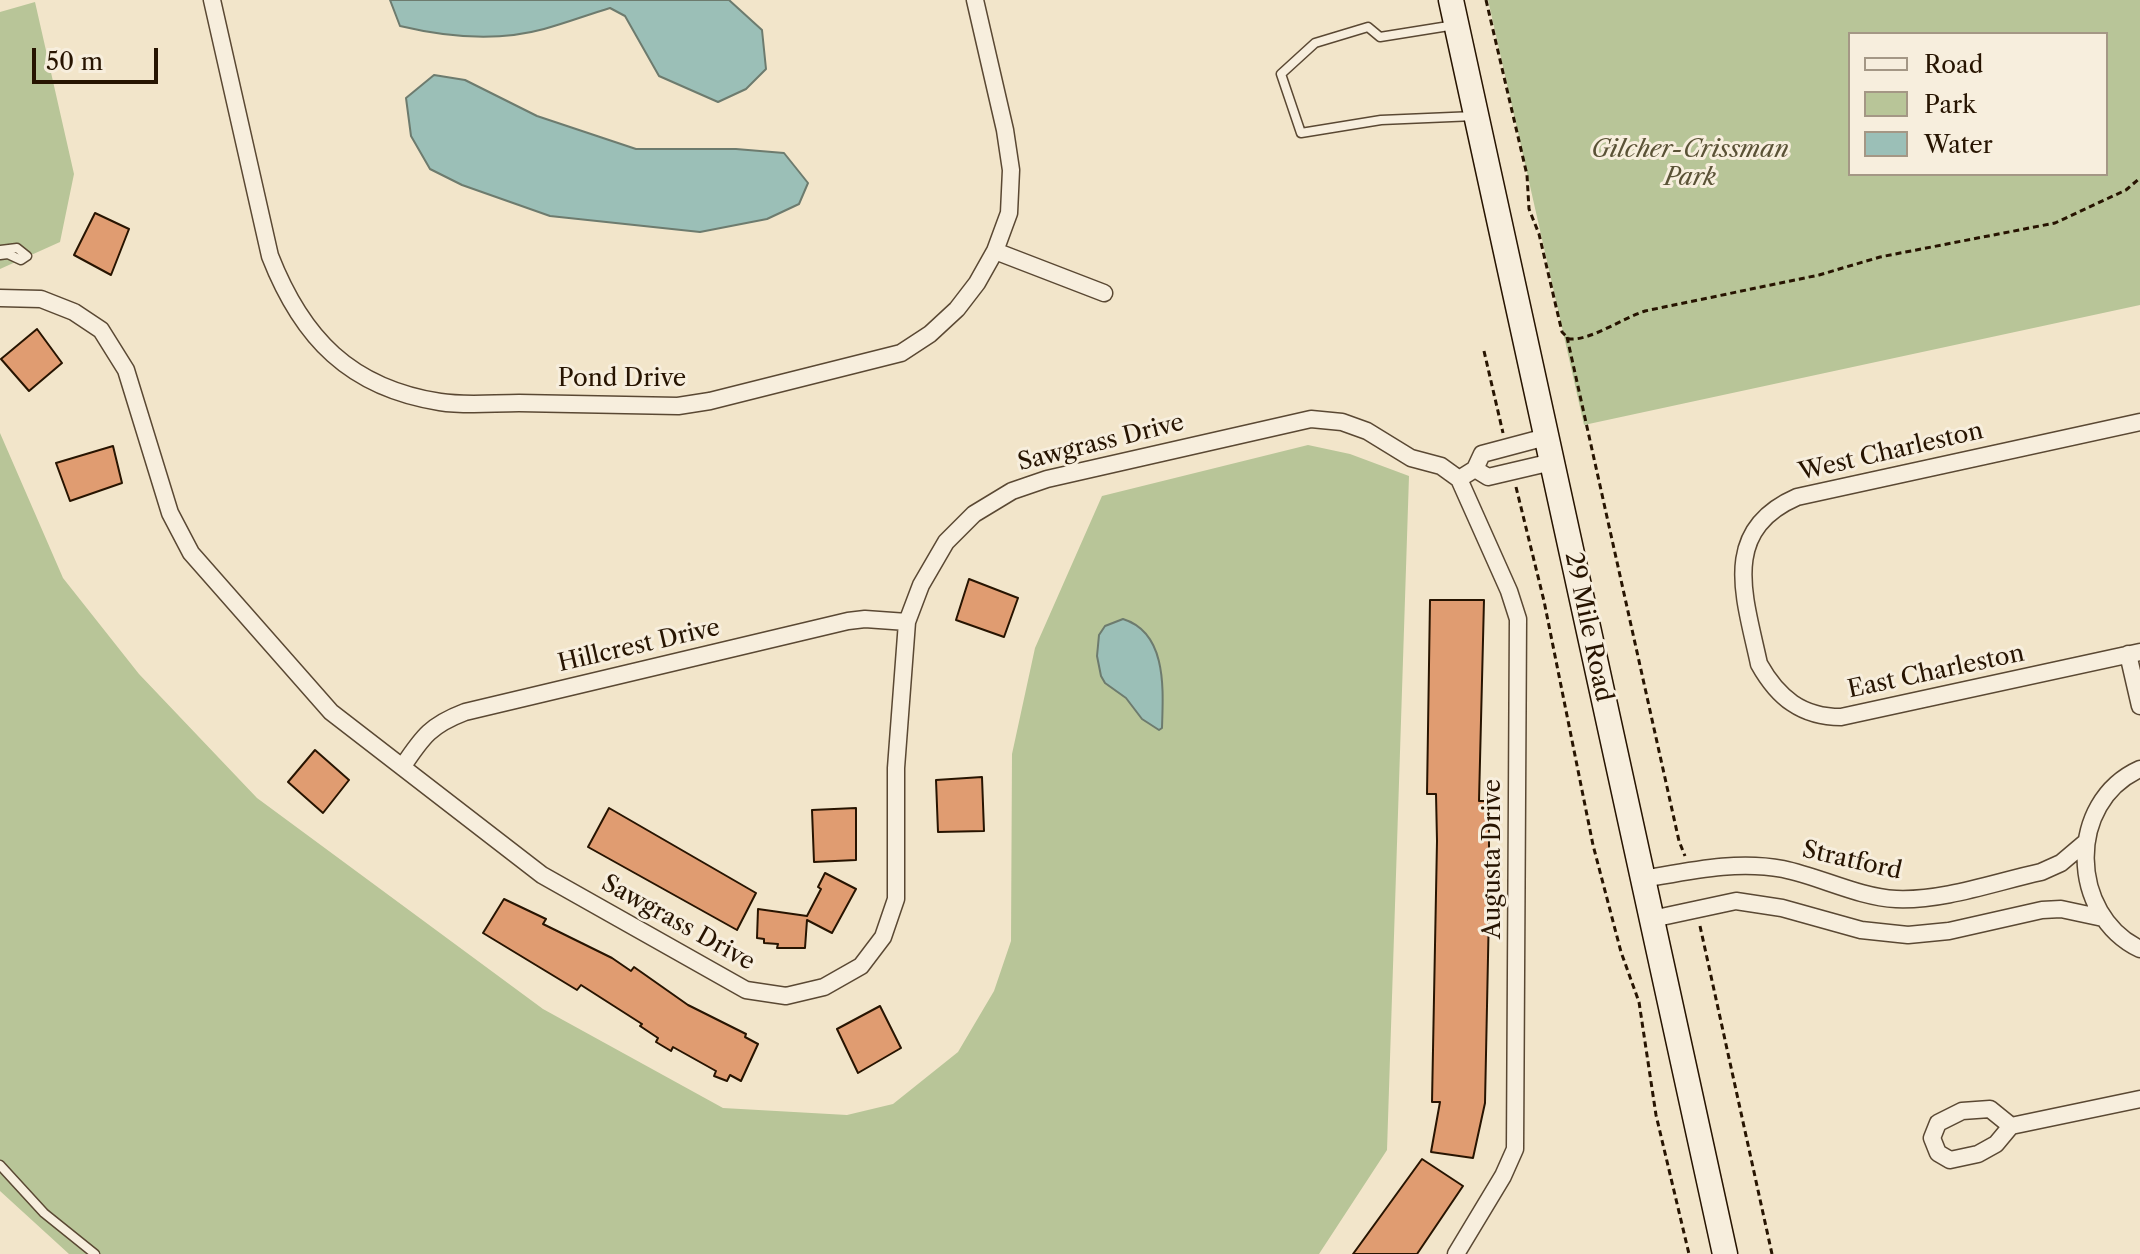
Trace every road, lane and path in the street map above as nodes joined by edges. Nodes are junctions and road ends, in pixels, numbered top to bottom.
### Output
1 (212, 0) edge
2 (975, 0) edge
3 (1451, 0) edge
4 (1486, 0) edge
5 (1456, 25) junction
6 (1476, 116) junction
7 (2140, 178) edge
8 (995, 251) junction
9 (1104, 293) dead end
10 (0, 298) edge
11 (1567, 337) junction
12 (1484, 351) dead end
13 (2140, 422) edge
14 (1546, 437) junction
15 (1507, 447) junction
16 (1552, 462) junction
17 (1475, 469) junction
18 (1512, 471) junction
19 (1459, 479) junction
20 (1750, 620) joint
21 (907, 622) junction
22 (2134, 653) edge
23 (2140, 706) edge
24 (403, 766) junction
25 (2140, 769) edge
26 (2087, 841) junction
27 (1688, 871) junction
28 (1643, 879) junction
29 (1697, 908) junction
30 (2103, 918) junction
31 (1652, 919) junction
32 (2140, 949) edge
33 (2140, 1099) edge
34 (2011, 1126) junction
35 (0, 1165) edge
36 (95, 1254) edge
37 (1456, 1254) edge
38 (1689, 1254) edge
39 (1725, 1254) edge
40 (1772, 1254) edge

1 - 8 street, Pond Drive
2 - 8 street, Pond Drive
3 - 5 street, 29 Mile Road
4 - 11 path
5 - 6 street, 29 Mile Road
5 - 6 lane
6 - 14 street, 29 Mile Road
7 - 11 path
8 - 9 street
10 - 24 street, Sawgrass Drive
11 - 27 path
12 - 15 path
13 - 20 street, West Charleston
14 - 15 street
14 - 16 street, 29 Mile Road
15 - 17 street
16 - 18 street
16 - 28 street, 29 Mile Road
17 - 18 street
17 - 19 street
18 - 38 path
19 - 21 street, Sawgrass Drive
19 - 37 street, Augusta Drive
20 - 22 street, East Charleston
21 - 24 street, Hillcrest Drive
21 - 24 street, Sawgrass Drive
22 - 23 street
25 - 26 street
26 - 27 street, Stratford
26 - 30 street
27 - 28 street, Stratford
28 - 31 street, 29 Mile Road
29 - 30 street
29 - 31 street
29 - 40 path
30 - 32 street
31 - 39 street, 29 Mile Road
33 - 34 street
34 - 34 street
35 - 36 lane

